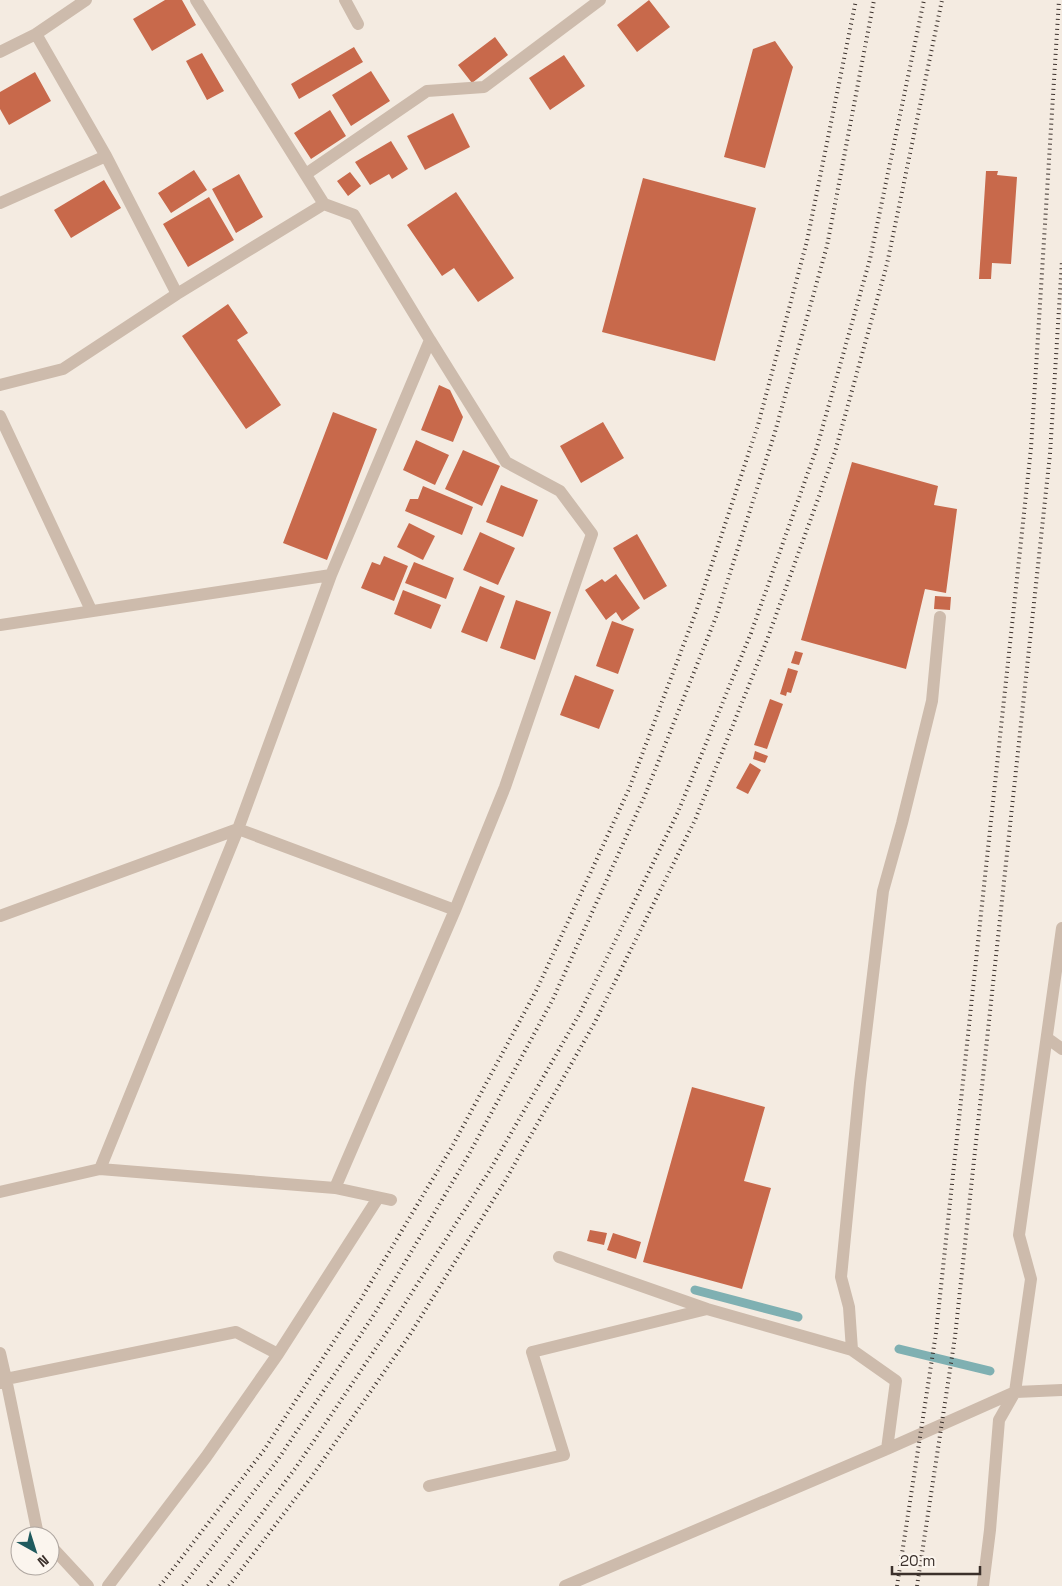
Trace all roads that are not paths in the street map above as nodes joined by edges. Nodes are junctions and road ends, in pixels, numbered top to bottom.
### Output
1 (86, 0) edge
2 (196, 0) edge
3 (345, 0) edge
4 (600, 0) edge
5 (358, 24) dead end
6 (36, 34) junction
7 (0, 52) edge
8 (106, 156) junction
9 (306, 174) junction
10 (0, 203) edge
11 (324, 204) junction
12 (177, 294) junction
13 (430, 340) junction
14 (0, 385) edge
15 (0, 416) edge
16 (331, 575) junction
17 (91, 610) junction
18 (940, 617) dead end
19 (0, 625) edge
20 (238, 829) junction
21 (455, 910) junction
22 (0, 916) edge
23 (1062, 928) edge
24 (1048, 1038) junction
25 (1062, 1049) edge
26 (100, 1169) junction
27 (335, 1188) junction
28 (0, 1192) edge
29 (378, 1198) junction
30 (391, 1200) dead end
31 (559, 1257) dead end
32 (707, 1310) junction
33 (852, 1350) junction
34 (0, 1353) edge
35 (278, 1354) junction
36 (3, 1382) edge
37 (1062, 1390) edge
38 (1015, 1392) junction
39 (887, 1449) junction
40 (430, 1486) dead end
41 (36, 1526) edge
42 (60, 1556) edge
43 (88, 1586) edge
44 (108, 1586) edge
45 (565, 1586) edge
46 (983, 1586) edge

1 - 6 street
2 - 9 street
3 - 5 street
4 - 9 street
6 - 7 street
6 - 8 street
8 - 10 street
8 - 12 street
9 - 11 street
11 - 12 street
11 - 13 street
12 - 14 street
13 - 16 street
13 - 21 street
15 - 17 street
16 - 17 street
16 - 20 street
17 - 19 street
18 - 33 street
20 - 21 street
20 - 22 street
20 - 26 street
21 - 27 street
23 - 24 street
24 - 25 street
24 - 38 street
26 - 27 street
26 - 28 street
27 - 29 street
29 - 30 street
29 - 35 street
31 - 32 street
32 - 33 street
32 - 40 street
33 - 39 street
34 - 36 street
35 - 36 street
35 - 44 street
36 - 41 street
37 - 38 street
38 - 39 street
38 - 46 street
39 - 45 street
42 - 43 street

